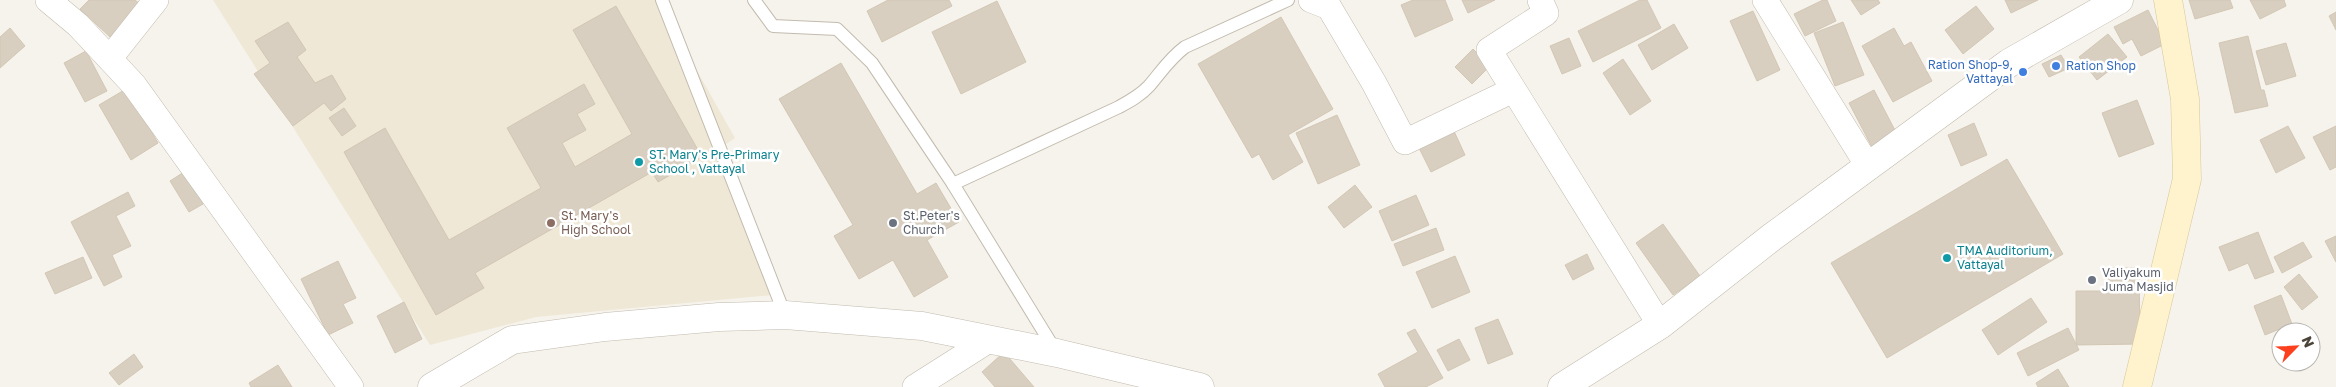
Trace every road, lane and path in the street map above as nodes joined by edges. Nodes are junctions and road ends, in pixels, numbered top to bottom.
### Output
1 (48, 0) edge
2 (156, 0) edge
3 (662, 0) edge
4 (754, 0) edge
5 (1288, 0) edge
6 (1311, 0) edge
7 (1540, 0) edge
8 (1765, 0) edge
9 (2119, 0) edge
10 (2168, 0) edge
11 (110, 58) junction
12 (1513, 90) junction
13 (1868, 166) junction
14 (953, 184) junction
15 (785, 315) junction
16 (1660, 325) junction
17 (989, 340) junction
18 (1057, 353) junction
19 (351, 387) edge
20 (432, 387) edge
21 (915, 387) edge
22 (1200, 387) edge
23 (1562, 387) edge
24 (2137, 387) edge

1 - 11 street
2 - 11 street
3 - 15 lane
4 - 14 lane
5 - 14 lane
6 - 12 street
7 - 12 street
8 - 13 street
9 - 13 street
10 - 24 main road
11 - 19 street
12 - 16 street
13 - 16 street
14 - 18 lane
15 - 17 street
15 - 20 street
16 - 23 street
17 - 18 street
17 - 21 street
18 - 22 street

